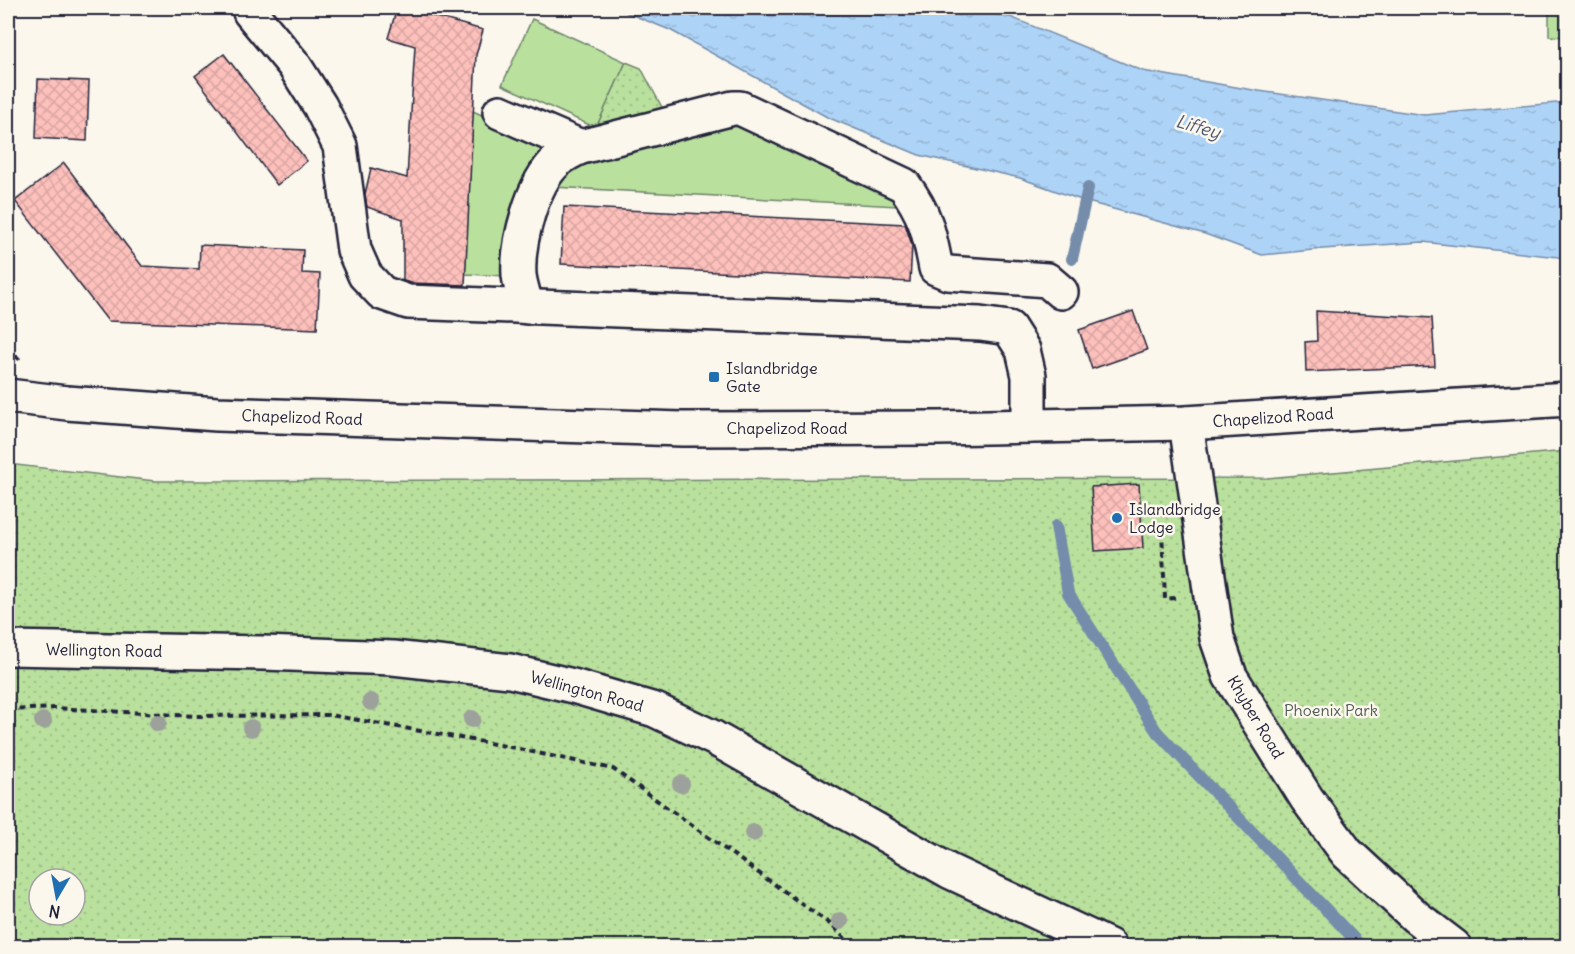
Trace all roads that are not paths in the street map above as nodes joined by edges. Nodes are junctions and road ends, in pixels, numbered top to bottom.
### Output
1 (250, 12) dead end
2 (500, 112) dead end
3 (581, 147) junction
4 (1061, 292) dead end
5 (527, 307) junction
6 (8, 396) edge
7 (1568, 399) edge
8 (1186, 423) junction
9 (1029, 426) junction
10 (8, 648) edge
11 (1109, 946) edge
12 (1454, 946) edge

1 - 5 street
2 - 3 street
3 - 4 street
3 - 5 street
5 - 9 street
6 - 9 street, Chapelizod Road
7 - 8 street, Chapelizod Road
8 - 9 street, Chapelizod Road
8 - 12 street, Khyber Road
10 - 11 street, Wellington Road

